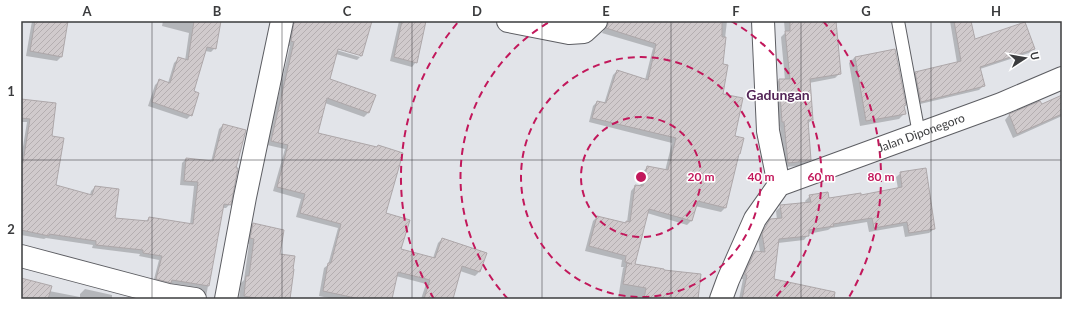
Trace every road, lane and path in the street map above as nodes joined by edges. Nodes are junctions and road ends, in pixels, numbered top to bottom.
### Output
1 (282, 21) edge
2 (508, 21) edge
3 (596, 21) edge
4 (763, 21) edge
5 (898, 21) edge
6 (1062, 78) edge
7 (919, 134) junction
8 (779, 185) junction
9 (21, 256) edge
10 (195, 299) edge
11 (226, 299) edge
12 (721, 299) edge

1 - 11 street
2 - 3 street
4 - 8 street
5 - 7 lane
6 - 7 street, Jalan Diponegoro
7 - 8 street, Jalan Diponegoro
8 - 12 street
9 - 10 street

